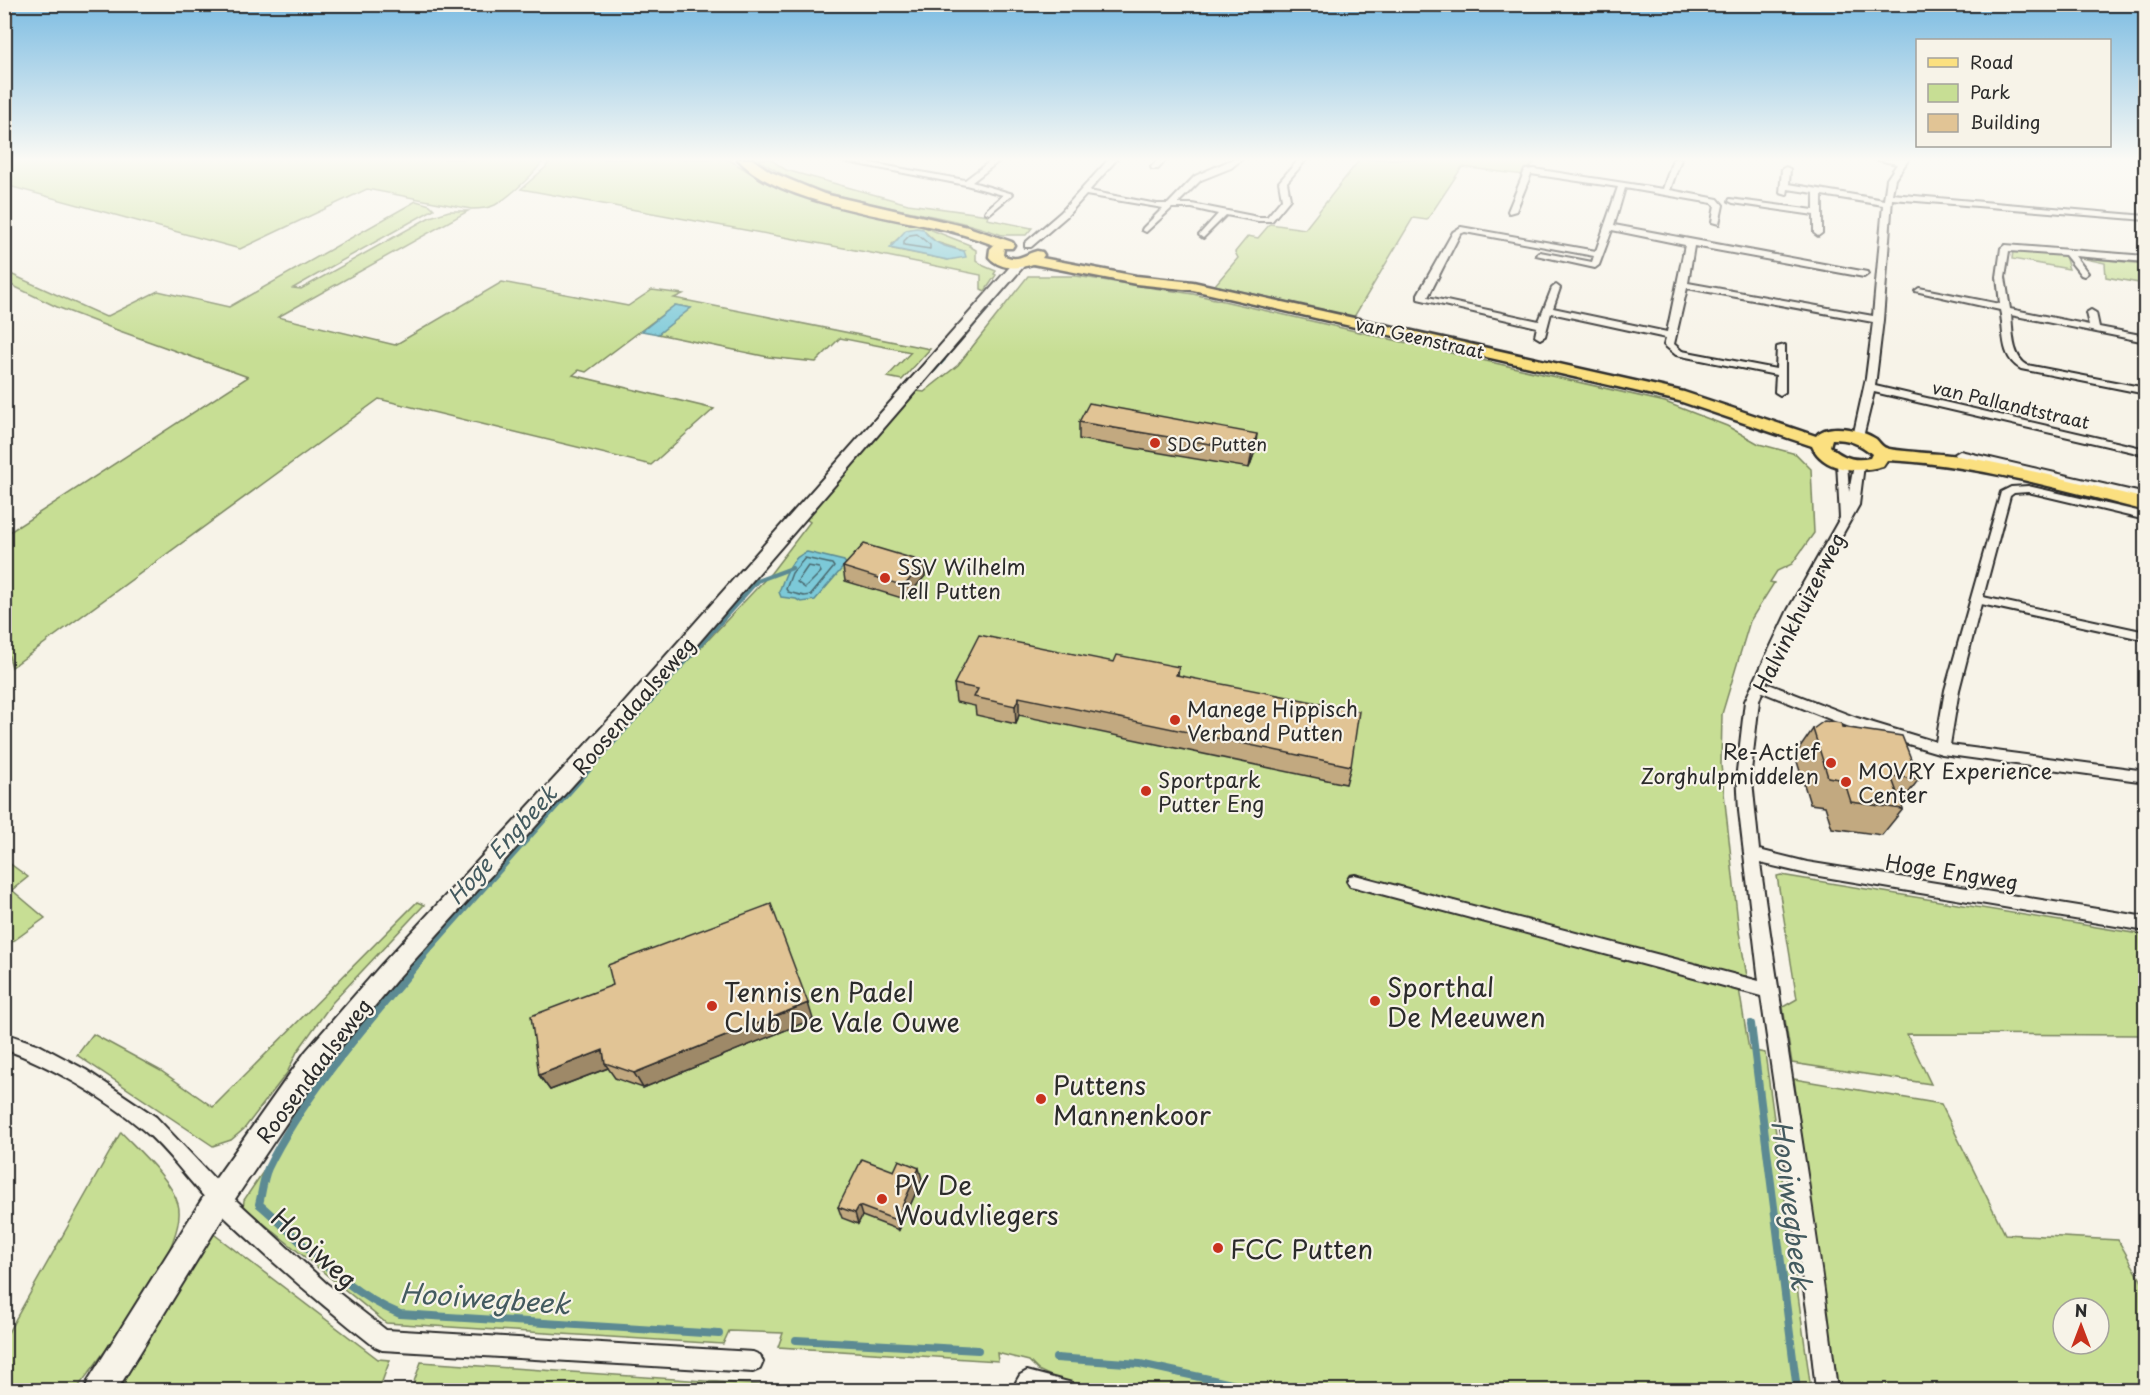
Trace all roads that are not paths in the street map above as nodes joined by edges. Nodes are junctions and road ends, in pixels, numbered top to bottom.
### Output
1 (937, 224) edge
2 (1054, 224) edge
3 (1152, 224) edge
4 (1213, 224) edge
5 (1610, 224) edge
6 (1818, 224) edge
7 (1885, 224) edge
8 (1609, 227) junction
9 (1146, 230) dead end
10 (1818, 233) dead end
11 (1203, 235) dead end
12 (1690, 243) junction
13 (1002, 247) junction
14 (2068, 253) junction
15 (1598, 254) junction
16 (1540, 255) dead end
17 (1025, 257) junction
18 (2145, 259) edge
19 (2084, 273) dead end
20 (1864, 274) dead end
21 (1683, 285) junction
22 (1556, 288) dead end
23 (1919, 291) dead end
24 (2004, 309) junction
25 (1548, 310) junction
26 (2091, 313) dead end
27 (1878, 320) junction
28 (1542, 325) junction
29 (2095, 329) junction
30 (1540, 336) dead end
31 (1671, 336) junction
32 (2145, 339) edge
33 (1782, 347) dead end
34 (1780, 373) junction
35 (1869, 388) junction
36 (2145, 391) edge
37 (1780, 392) dead end
38 (1822, 440) junction
39 (1870, 445) junction
40 (2145, 452) edge
41 (1960, 454) dead end
42 (1851, 464) junction
43 (2145, 498) edge
44 (2145, 505) edge
45 (2145, 517) edge
46 (1845, 519) junction
47 (1976, 599) junction
48 (2145, 636) edge
49 (1758, 685) junction
50 (1942, 748) junction
51 (2145, 777) edge
52 (1752, 855) junction
53 (1355, 882) dead end
54 (2145, 924) edge
55 (1769, 991) junction
56 (4, 1041) edge
57 (219, 1197) junction
58 (753, 1362) dead end
59 (1027, 1382) dead end
60 (100, 1390) edge
61 (1065, 1390) edge
62 (1826, 1390) edge

1 - 13 main road
2 - 17 street, Roosendaalseweg
3 - 9 street
4 - 11 street
5 - 8 street
6 - 10 street
7 - 27 street
8 - 12 street
8 - 15 street
12 - 20 street
12 - 21 street
13 - 17 main road, van Geenstraat
13 - 17 main road
14 - 18 street
14 - 19 street
14 - 24 street
15 - 16 street
15 - 28 street
17 - 38 main road, van Geenstraat
17 - 57 street, Roosendaalseweg
21 - 27 street
21 - 31 street
22 - 25 street
23 - 24 street
24 - 29 street
24 - 36 street
25 - 28 street
25 - 31 street
26 - 29 street
27 - 35 street
28 - 30 street
29 - 32 street
31 - 34 street
33 - 34 street
34 - 37 street
35 - 39 street
35 - 40 street, van Pallandtstraat
38 - 39 main road
38 - 42 main road
39 - 42 main road
39 - 44 main road
41 - 43 street
42 - 46 street, Halvinkhuizerweg
42 - 46 street, Halvinkhuizerweg
45 - 47 street
46 - 49 street, Halvinkhuizerweg
47 - 48 street
47 - 50 street
49 - 50 street
49 - 52 street, Halvinkhuizerweg
50 - 51 street
52 - 54 street, Hoge Engweg
52 - 55 street, Halvinkhuizerweg
53 - 55 street
55 - 62 street, Halvinkhuizerweg
56 - 57 street, Hooiweg
57 - 58 street, Hooiweg
57 - 60 street, Roosendaalseweg
59 - 61 street

